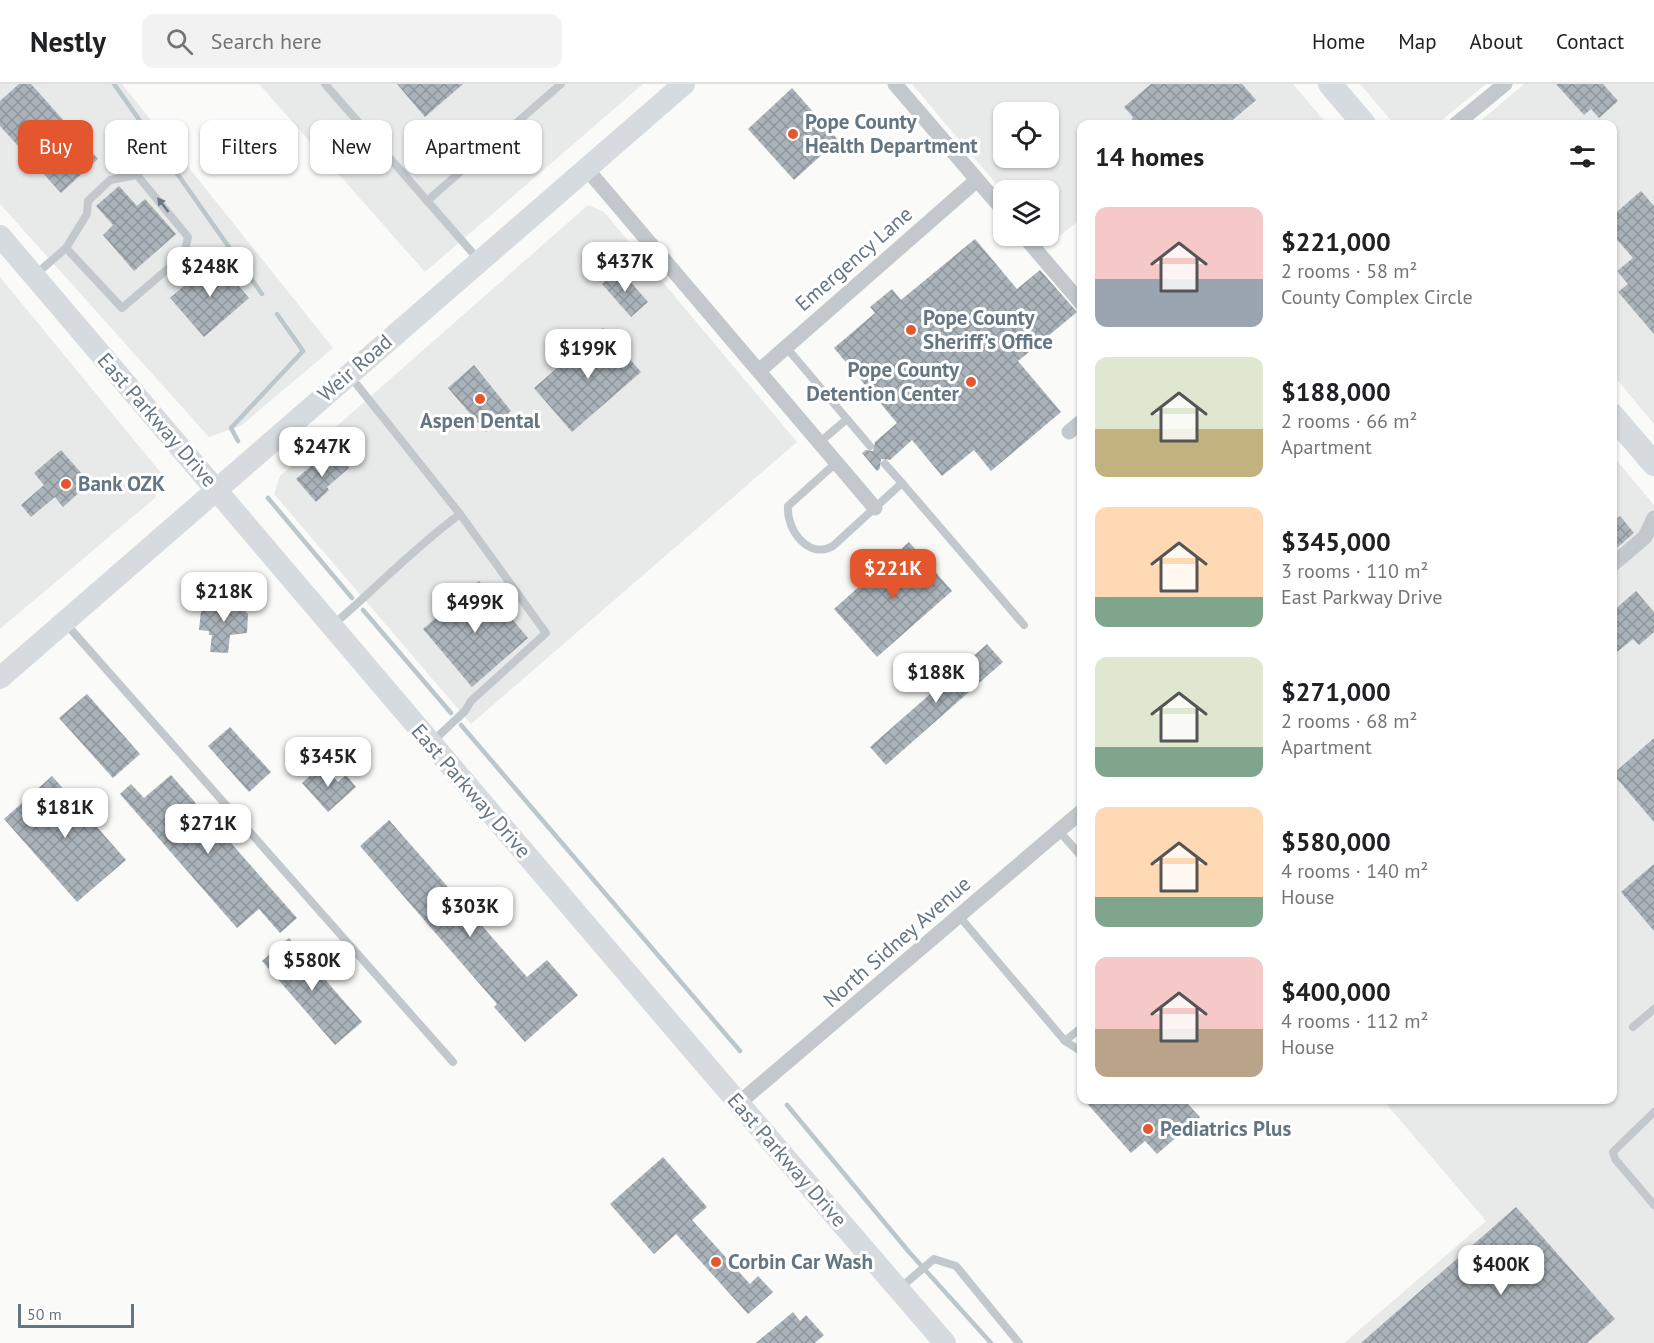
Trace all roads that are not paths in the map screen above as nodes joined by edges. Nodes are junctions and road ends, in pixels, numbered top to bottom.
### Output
1 (325, 84) edge
2 (561, 84) edge
3 (684, 84) edge
4 (895, 84) edge
5 (1330, 84) edge
6 (1505, 84) edge
7 (1361, 120) edge
8 (1461, 120) edge
9 (586, 168) junction
10 (977, 180) junction
11 (993, 199) edge
12 (427, 201) junction
13 (0, 236) edge
14 (1033, 246) edge
15 (66, 248) junction
16 (479, 260) junction
17 (34, 276) junction
18 (1077, 298) edge
19 (786, 347) junction
20 (760, 370) junction
21 (348, 374) junction
22 (848, 419) junction
23 (1617, 421) edge
24 (1077, 425) edge
25 (1069, 432) dead end
26 (820, 442) junction
27 (870, 446) dead end
28 (837, 462) junction
29 (885, 464) dead end
30 (1654, 464) edge
31 (902, 483) junction
32 (217, 489) junction
33 (875, 508) junction
34 (460, 514) junction
35 (1654, 518) edge
36 (1617, 561) edge
37 (64, 622) junction
38 (1023, 625) dead end
39 (332, 626) junction
40 (0, 678) edge
41 (430, 744) junction
42 (1077, 816) edge
43 (1059, 831) junction
44 (1077, 851) edge
45 (959, 916) junction
46 (1654, 1009) edge
47 (1633, 1028) dead end
48 (1077, 1031) edge
49 (1065, 1041) junction
50 (1077, 1049) edge
51 (453, 1062) dead end
52 (739, 1103) junction
53 (1654, 1112) edge
54 (1654, 1205) edge
55 (899, 1290) junction
56 (945, 1343) edge
57 (1019, 1343) edge

1 - 12 lane
2 - 12 lane
3 - 9 main road, Weir Road
4 - 10 street
5 - 7 main road
6 - 8 street
9 - 16 main road, Weir Road
9 - 20 street
10 - 11 street
10 - 19 street, Emergency Lane
12 - 16 lane
13 - 17 main road, East Parkway Drive
14 - 18 street
15 -> 15 lane
15 - 17 lane
16 - 21 main road, Weir Road
17 - 32 main road, East Parkway Drive
19 - 20 street, Emergency Lane
19 - 22 lane
20 - 26 street
21 - 32 main road, Weir Road
21 - 34 lane
22 - 26 lane
22 - 27 lane
23 - 30 main road
24 - 25 street
26 - 28 street
28 - 33 street
28 - 33 lane
29 - 31 lane
31 - 33 lane
31 - 38 lane
32 - 37 main road, Weir Road
32 - 39 main road, East Parkway Drive
34 - 39 lane
34 - 41 lane
35 - 36 street
37 - 40 main road, Weir Road
37 - 51 lane
39 - 41 main road, East Parkway Drive
41 - 52 main road, East Parkway Drive
42 - 43 street, North Sidney Avenue
43 - 44 lane
43 - 45 street, North Sidney Avenue
45 - 49 lane
45 - 52 street, North Sidney Avenue
46 - 47 lane
48 - 49 lane
49 - 50 lane
52 - 55 main road, East Parkway Drive
53 - 54 lane
55 - 56 main road, East Parkway Drive
55 - 57 lane

